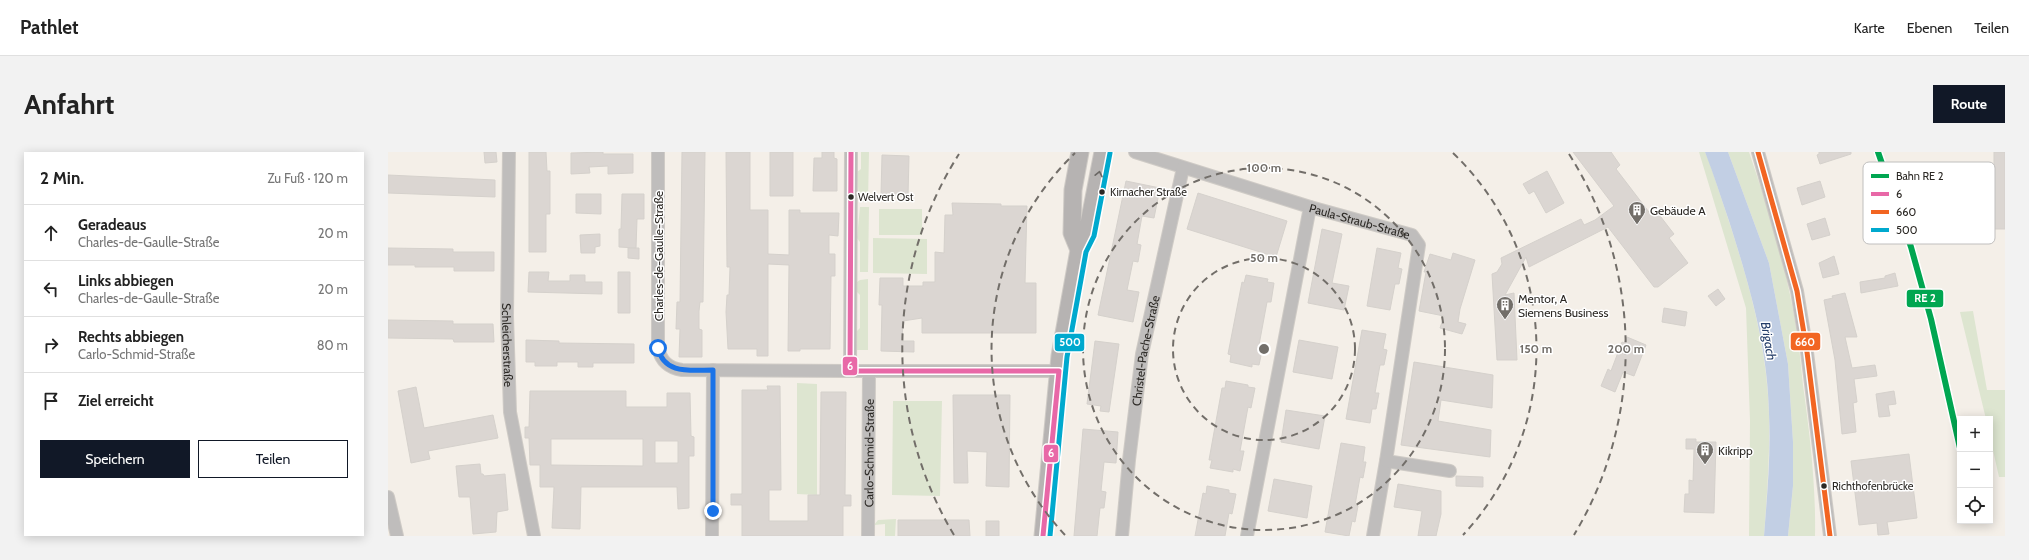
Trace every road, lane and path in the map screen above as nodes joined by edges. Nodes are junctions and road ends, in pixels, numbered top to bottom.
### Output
1 (509, 152) edge
2 (658, 152) edge
3 (851, 152) edge
4 (1080, 152) edge
5 (1103, 152) edge
6 (1134, 152) edge
7 (1758, 152) edge
8 (1183, 168) junction
9 (1310, 207) junction
10 (1079, 250) junction
11 (713, 370) junction
12 (850, 371) junction
13 (869, 371) junction
14 (1059, 372) junction
15 (1386, 461) junction
16 (1450, 471) dead end
17 (388, 497) edge
18 (397, 536) edge
19 (534, 536) edge
20 (712, 536) edge
21 (868, 536) edge
22 (1043, 536) edge
23 (1122, 536) edge
24 (1247, 536) edge
25 (1373, 536) edge
26 (1830, 536) edge

1 - 19 street, Schleicherstraße
2 - 11 street, Charles-de-Gaulle-Straße
3 - 12 street
4 - 10 main road
10 -> 5 main road
6 - 8 street, Paula-Straub-Straße
7 - 26 street
8 - 9 street, Paula-Straub-Straße
8 - 23 street, Christel-Pache-Straße
9 - 15 street, Paula-Straub-Straße
9 - 24 street
10 - 14 main road
11 - 12 street, Charles-de-Gaulle-Straße
11 - 20 street
12 - 13 street, Charles-de-Gaulle-Straße
13 - 14 street, Charles-de-Gaulle-Straße
13 - 21 street, Carlo-Schmid-Straße
14 - 22 main road
15 - 16 street
15 - 25 street, Paula-Straub-Straße
17 - 18 street

